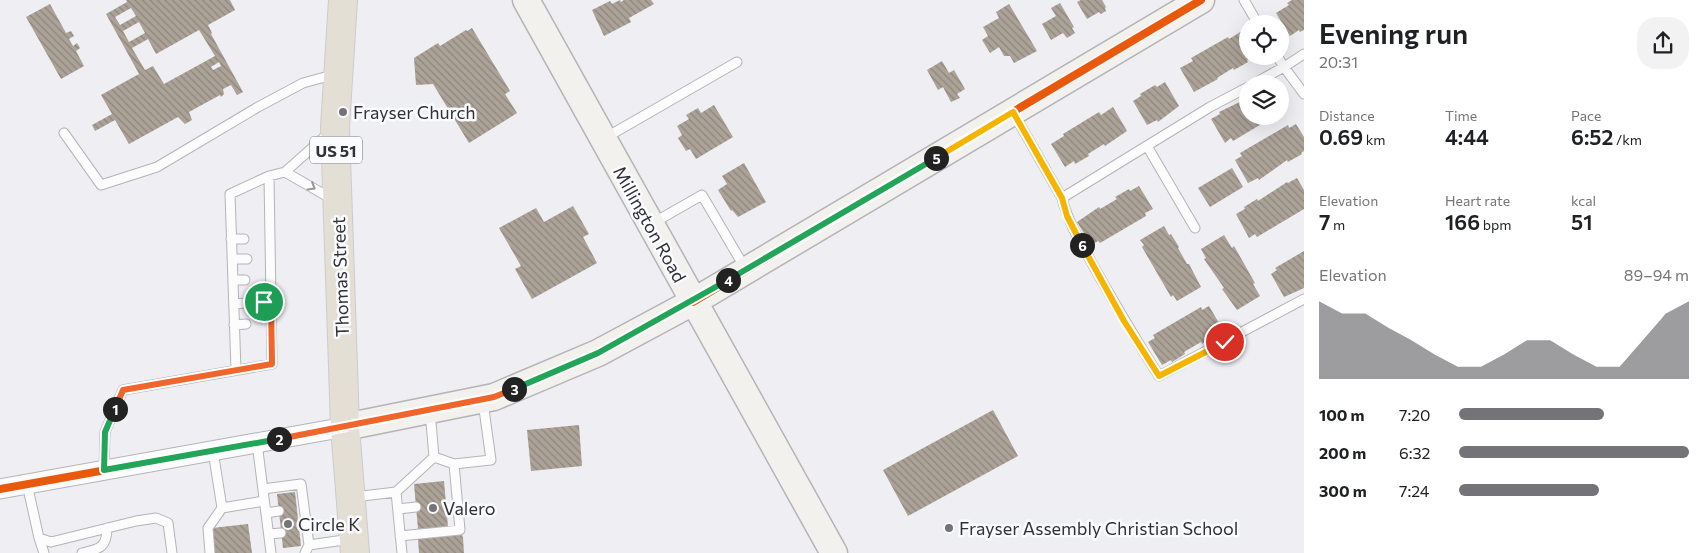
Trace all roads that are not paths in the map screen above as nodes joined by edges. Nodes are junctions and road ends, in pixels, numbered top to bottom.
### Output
1 (343, 0) edge
2 (526, 0) edge
3 (1201, 0) edge
4 (1244, 0) edge
5 (1253, 15) edge
6 (1304, 54) edge
7 (737, 62) dead end
8 (1284, 67) junction
9 (338, 73) junction
10 (1269, 75) edge
11 (1239, 91) edge
12 (1304, 94) edge
13 (1013, 112) junction
14 (335, 127) junction
15 (64, 133) dead end
16 (603, 139) junction
17 (1146, 146) junction
18 (285, 172) junction
19 (269, 176) junction
20 (1062, 198) junction
21 (338, 203) junction
22 (651, 225) junction
23 (1195, 228) dead end
24 (231, 238) junction
25 (244, 238) dead end
26 (232, 259) junction
27 (247, 259) dead end
28 (746, 270) junction
29 (233, 280) junction
30 (245, 280) dead end
31 (1304, 298) edge
32 (693, 302) junction
33 (246, 303) dead end
34 (234, 304) junction
35 (246, 324) dead end
36 (234, 325) junction
37 (236, 370) junction
38 (483, 399) junction
39 (430, 410) junction
40 (345, 427) junction
41 (257, 443) junction
42 (213, 451) junction
43 (434, 457) junction
44 (454, 464) junction
45 (104, 470) junction
46 (27, 484) junction
47 (0, 489) edge
48 (263, 489) junction
49 (396, 492) junction
50 (351, 497) junction
51 (264, 501) junction
52 (457, 502) junction
53 (446, 504) dead end
54 (416, 507) dead end
55 (222, 508) junction
56 (398, 508) junction
57 (279, 510) dead end
58 (266, 512) junction
59 (107, 528) junction
60 (281, 533) dead end
61 (269, 534) junction
62 (400, 536) junction
63 (38, 538) junction
64 (355, 546) edge
65 (307, 549) edge
66 (44, 553) edge
67 (82, 553) edge
68 (172, 553) edge
69 (210, 553) edge
70 (271, 553) edge
71 (402, 553) edge
72 (834, 553) edge

1 - 9 highway, Thomas Street / US 51
2 - 16 main road, Millington Road
3 - 13 main road
4 - 5 lane
6 - 8 lane
7 - 16 lane
8 - 10 lane
8 - 12 lane
9 - 14 highway, Thomas Street / US 51
9 - 15 lane
11 - 17 lane
13 - 20 lane
13 - 28 main road
14 - 18 lane
14 - 21 highway, Thomas Street / US 51
16 - 22 main road, Millington Road
17 - 20 lane
17 - 23 lane
18 - 19 lane
18 -> 21 lane
19 - 24 lane
19 - 37 lane
20 - 31 lane
21 - 40 highway, Thomas Street / US 51
22 - 28 lane
22 - 32 main road, Millington Road
24 - 25 lane
24 - 26 lane
26 - 27 lane
26 - 29 lane
28 - 32 main road
29 - 30 lane
29 - 34 lane
32 - 38 main road
32 - 72 main road, Millington Road
33 - 34 lane
34 - 36 lane
35 - 36 lane
36 - 37 lane
37 - 45 lane
38 - 39 main road
38 - 44 lane
39 - 40 main road
39 - 43 lane
40 - 41 street
40 - 50 highway, Thomas Street / US 51
41 - 42 street
41 - 48 lane
42 - 45 street
42 - 55 lane
43 - 44 lane
43 - 49 lane
44 - 52 lane
45 - 46 street
46 - 47 street
46 - 63 lane
48 - 51 lane
48 - 65 lane
49 - 50 lane
49 - 56 lane
50 - 64 highway, Thomas Street / US 51
51 - 55 lane
51 - 58 lane
52 - 53 lane
52 - 62 lane
54 - 56 lane
55 - 69 lane
56 - 62 lane
57 - 58 lane
58 - 61 lane
59 - 63 lane
59 - 67 lane
59 - 68 lane
60 - 61 lane
61 - 70 lane
62 - 71 lane
63 - 66 lane
64 - 65 lane

